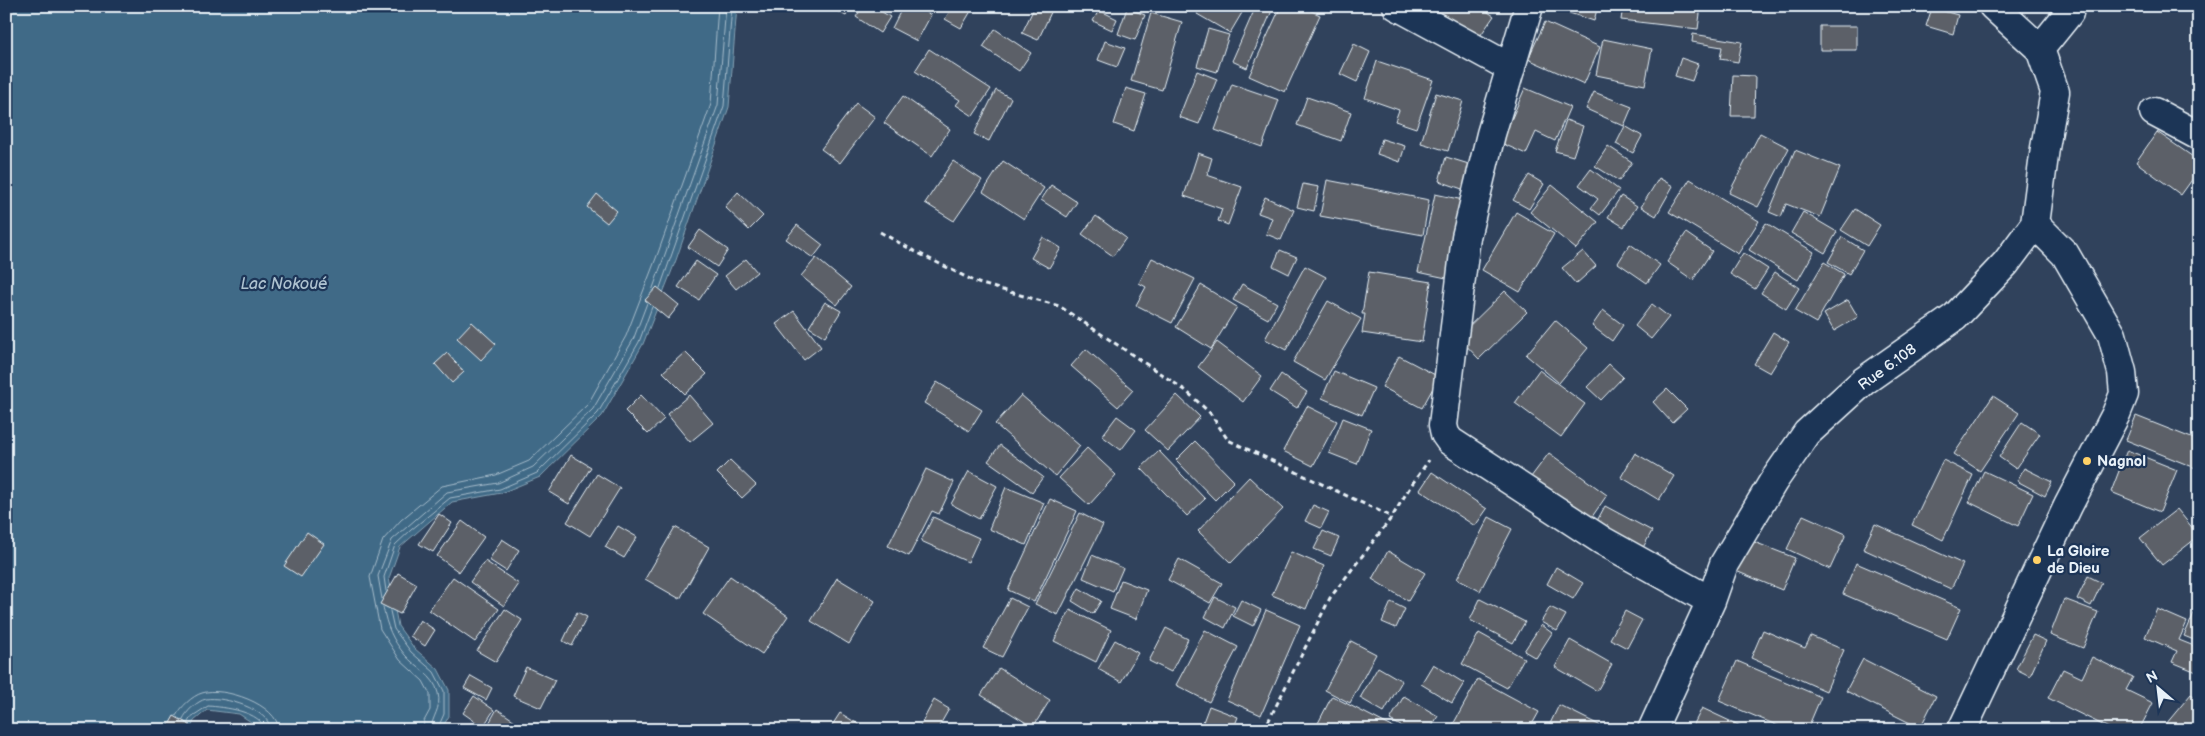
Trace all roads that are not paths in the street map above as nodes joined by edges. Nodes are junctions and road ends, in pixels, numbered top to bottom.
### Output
1 (1397, 6) edge
2 (1529, 6) edge
3 (1993, 6) edge
4 (2070, 6) edge
5 (2040, 49) junction
6 (1511, 68) junction
7 (2154, 112) dead end
8 (2199, 136) edge
9 (2035, 224) junction
10 (1711, 601) junction
11 (1971, 724) edge
12 (1652, 730) edge

1 - 6 street
2 - 6 street
3 - 5 street
4 - 5 street
5 - 9 street, Rue 6.108
6 - 10 street
7 - 8 street
9 - 10 street, Rue 6.108
9 - 11 street
10 - 12 street, Rue 6.108

